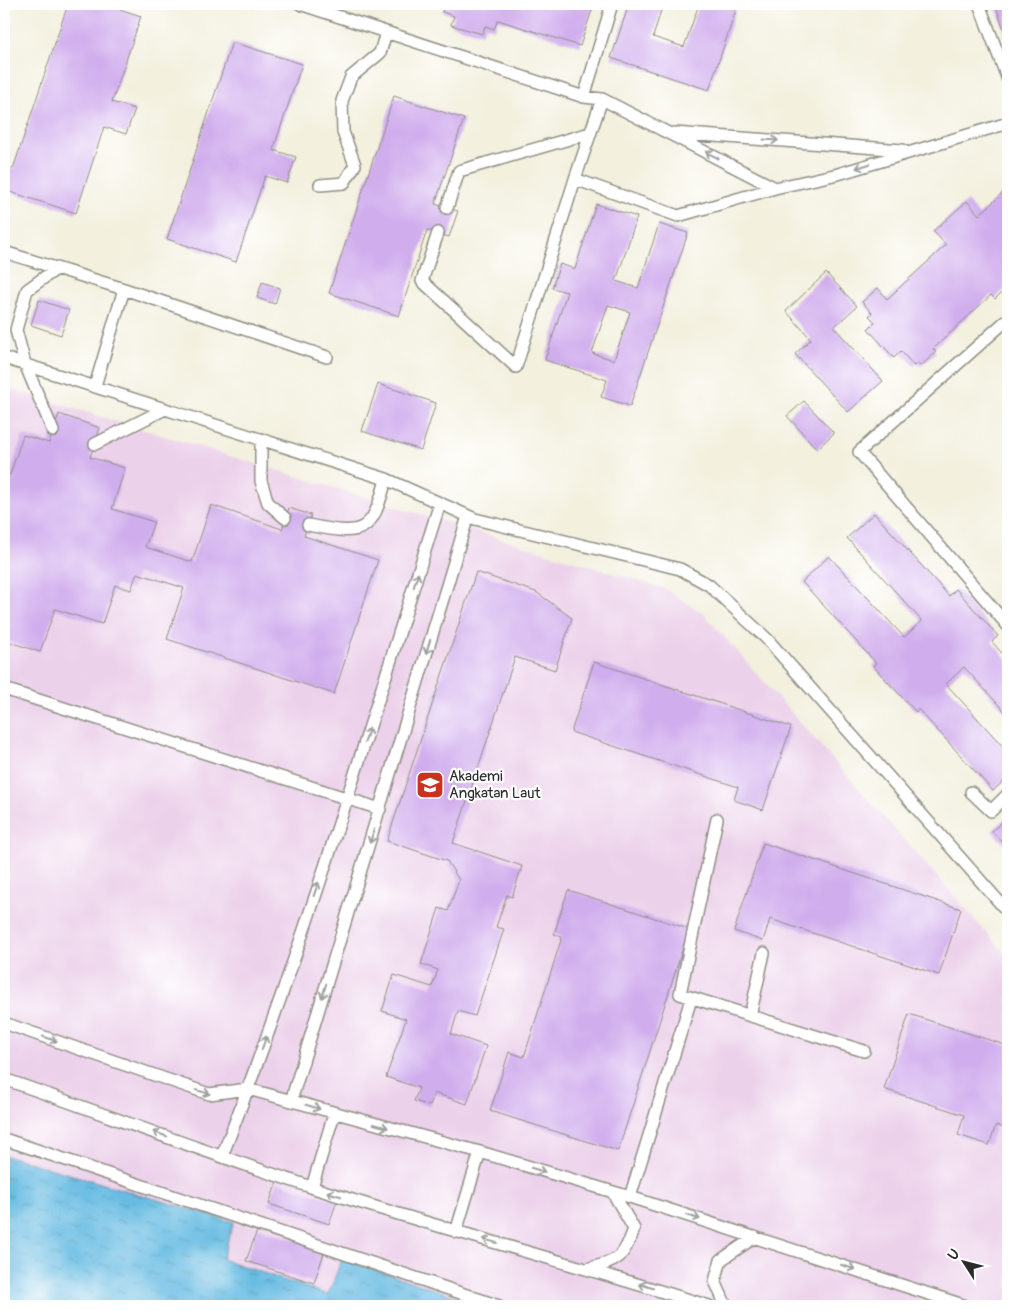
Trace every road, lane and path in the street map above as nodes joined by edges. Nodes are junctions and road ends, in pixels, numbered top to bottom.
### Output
1 (300, 4) edge
2 (612, 4) edge
3 (979, 4) edge
4 (320, 7) edge
5 (386, 32) junction
6 (1008, 80) edge
7 (584, 98) junction
8 (602, 99) junction
9 (1008, 123) edge
10 (670, 133) junction
11 (590, 134) junction
12 (910, 151) junction
13 (574, 179) junction
14 (320, 186) dead end
15 (775, 188) junction
16 (447, 208) dead end
17 (438, 234) dead end
18 (4, 252) edge
19 (56, 269) junction
20 (124, 289) junction
21 (1008, 319) edge
22 (4, 358) edge
23 (326, 358) dead end
24 (25, 364) junction
25 (95, 386) junction
26 (165, 408) junction
27 (53, 431) dead end
28 (261, 439) junction
29 (95, 444) dead end
30 (386, 479) junction
31 (440, 503) junction
32 (468, 516) junction
33 (286, 518) dead end
34 (308, 525) dead end
35 (1008, 626) edge
36 (4, 689) edge
37 (971, 792) dead end
38 (1008, 794) edge
39 (346, 799) junction
40 (380, 809) junction
41 (717, 819) dead end
42 (1008, 912) edge
43 (764, 953) dead end
44 (691, 999) junction
45 (750, 1016) junction
46 (4, 1023) edge
47 (864, 1051) dead end
48 (4, 1079) edge
49 (248, 1089) junction
50 (291, 1101) junction
51 (334, 1114) junction
52 (4, 1140) edge
53 (480, 1152) junction
54 (222, 1156) junction
55 (312, 1187) junction
56 (613, 1194) junction
57 (630, 1197) junction
58 (456, 1232) junction
59 (755, 1237) junction
60 (589, 1268) junction
61 (499, 1306) edge
62 (709, 1306) edge
63 (726, 1306) edge
64 (966, 1306) edge

1 - 4 lane
2 - 7 lane
3 - 6 lane
4 - 5 lane
5 - 7 lane
5 - 14 lane
7 - 8 lane
8 - 10 lane
8 - 11 lane
9 - 12 lane
10 -> 12 lane
15 -> 10 lane
11 - 13 lane
11 - 16 lane
12 -> 15 lane
13 - 15 lane
13 - 17 lane
18 - 19 lane
19 - 20 lane
19 - 24 lane
20 - 23 lane
20 - 25 lane
21 - 35 lane
22 - 24 lane
24 - 25 lane
24 - 27 lane
25 - 26 lane
26 - 28 lane
26 - 29 lane
28 - 30 lane
28 - 33 lane
30 - 31 lane
30 - 34 lane
31 - 32 lane
39 -> 31 lane
32 -> 40 lane
32 - 42 lane
36 - 39 lane
37 - 38 lane
39 - 40 lane
49 -> 39 lane
40 -> 50 lane
41 - 44 lane
43 - 45 lane
44 - 45 lane
44 - 57 lane
45 - 47 lane
46 -> 49 lane
54 -> 48 lane
49 - 50 lane
49 - 54 lane
50 -> 51 lane
51 -> 53 lane
51 - 55 lane
52 - 61 lane
53 -> 56 lane
53 - 58 lane
54 - 55 lane
58 -> 55 lane
56 - 57 lane
56 - 60 lane
57 -> 59 lane
60 -> 58 lane
59 - 63 lane
59 -> 64 lane
62 -> 60 lane

